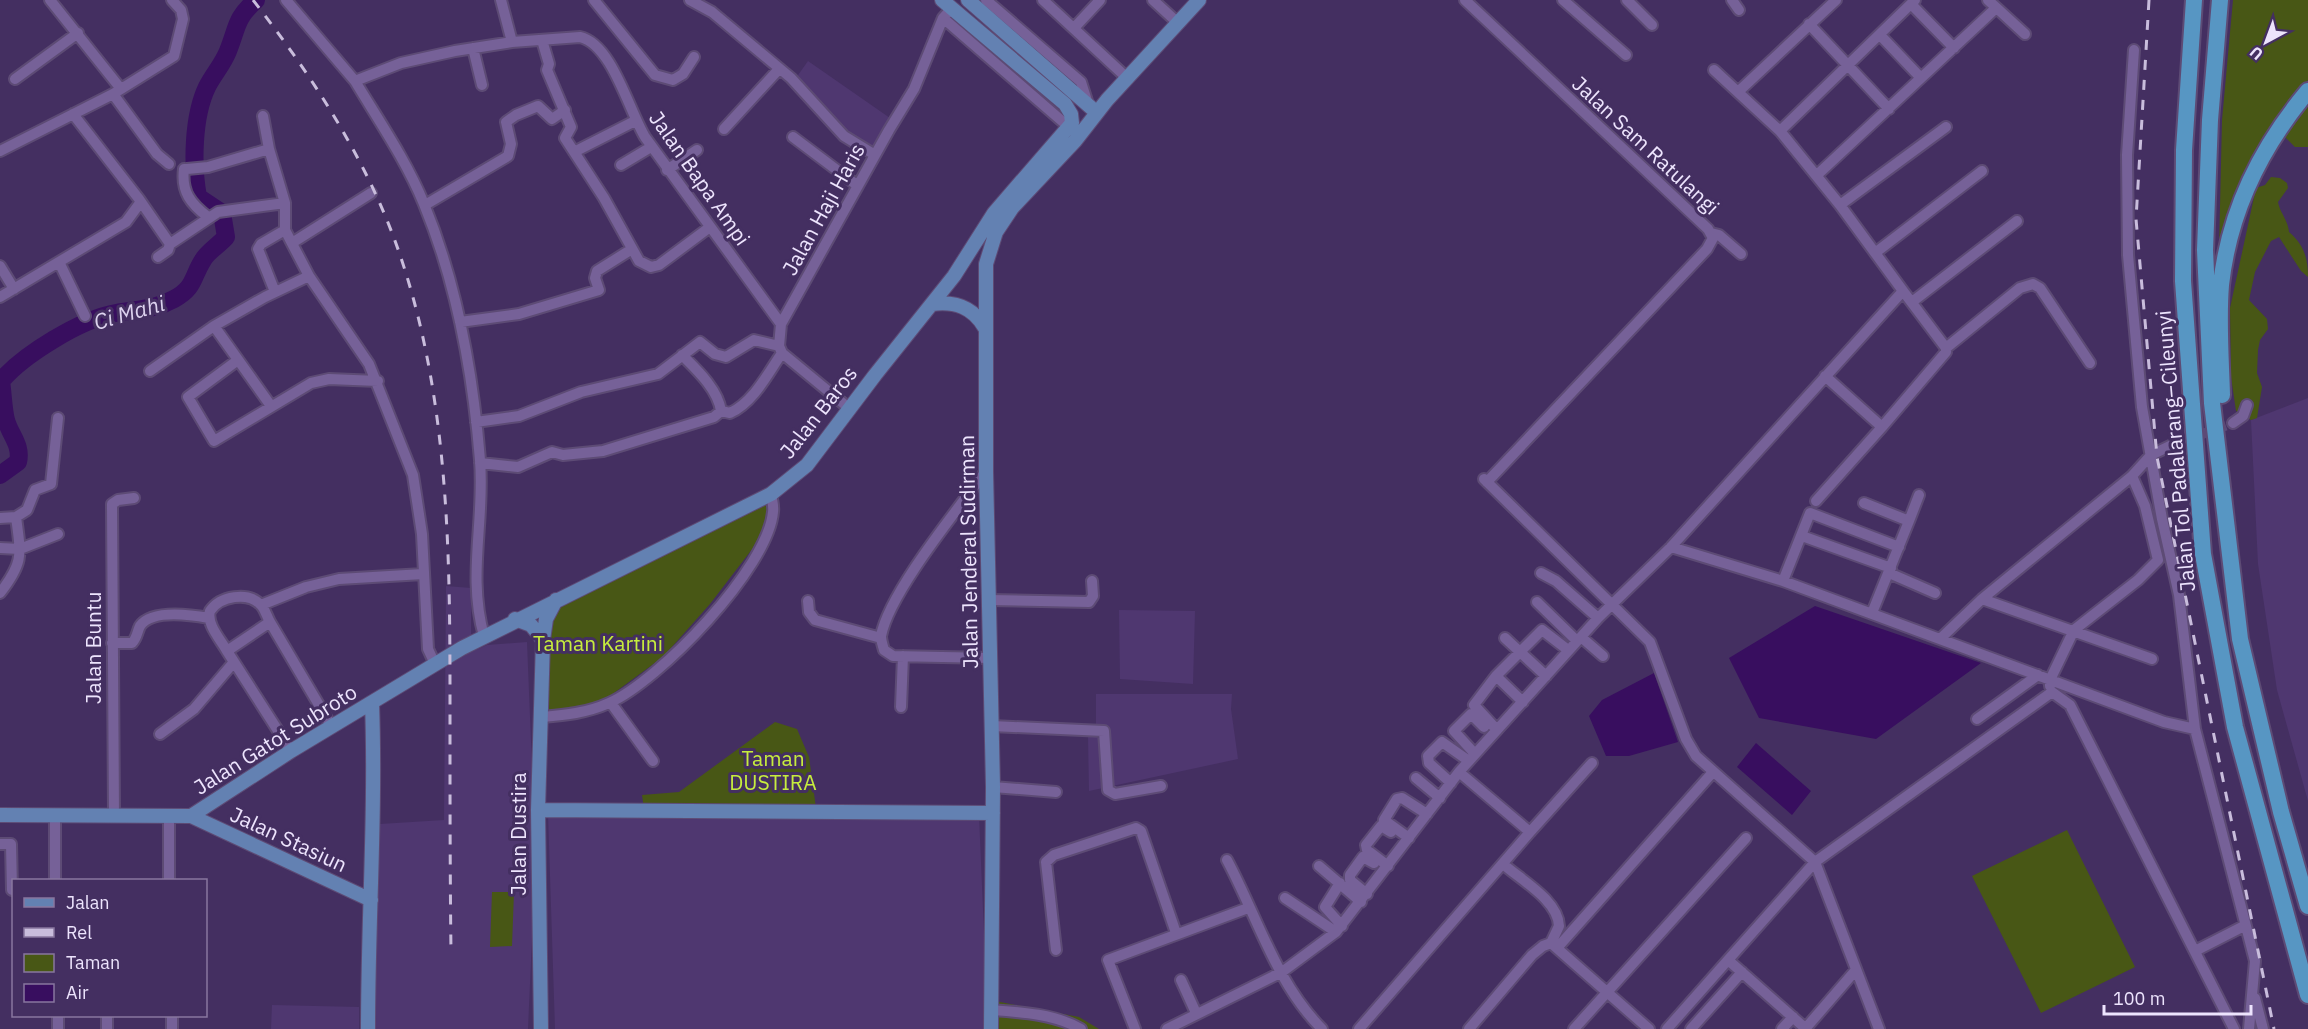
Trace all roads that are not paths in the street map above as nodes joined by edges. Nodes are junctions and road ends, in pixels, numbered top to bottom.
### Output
1 (50, 0) edge
2 (172, 0) edge
3 (286, 0) edge
4 (501, 0) edge
5 (594, 0) edge
6 (690, 0) edge
7 (968, 0) edge
8 (986, 0) edge
9 (1043, 0) edge
10 (1100, 0) edge
11 (1153, 0) edge
12 (1198, 0) edge
13 (1466, 0) edge
14 (1563, 0) edge
15 (1627, 0) edge
16 (1732, 0) edge
17 (1836, 0) edge
18 (2220, 0) edge
19 (1913, 2) edge
20 (2194, 2) edge
21 (1992, 4) edge
22 (946, 9) edge
23 (1739, 10) dead end
24 (1178, 23) junction
25 (1809, 24) junction
26 (1652, 25) dead end
27 (1074, 28) junction
28 (78, 33) junction
29 (2025, 34) dead end
30 (1880, 35) junction
31 (542, 40) junction
32 (512, 42) junction
33 (474, 48) junction
34 (1954, 48) junction
35 (2134, 50) dead end
36 (1626, 55) dead end
37 (694, 57) dead end
38 (1849, 66) junction
39 (779, 69) junction
40 (1714, 70) dead end
41 (1126, 77) junction
42 (1921, 78) junction
43 (15, 79) dead end
44 (355, 81) junction
45 (482, 85) dead end
46 (1048, 90) junction
47 (117, 91) junction
48 (1739, 91) junction
49 (2308, 91) edge
50 (1092, 108) junction
51 (1889, 109) junction
52 (565, 110) junction
53 (73, 114) junction
54 (263, 116) dead end
55 (635, 121) junction
56 (1946, 127) dead end
57 (1070, 128) junction
58 (724, 129) dead end
59 (1780, 132) junction
60 (794, 137) dead end
61 (651, 147) junction
62 (269, 149) junction
63 (697, 150) dead end
64 (0, 151) edge
65 (574, 152) junction
66 (875, 155) junction
67 (169, 164) dead end
68 (621, 165) dead end
69 (667, 170) junction
70 (1982, 171) dead end
71 (1817, 175) junction
72 (858, 186) junction
73 (371, 193) dead end
74 (140, 203) junction
75 (285, 203) junction
76 (425, 205) junction
77 (1840, 205) junction
78 (210, 216) junction
79 (2017, 221) dead end
80 (710, 227) junction
81 (285, 230) junction
82 (1711, 233) junction
83 (292, 243) junction
84 (170, 244) junction
85 (632, 249) junction
86 (1875, 253) junction
87 (1741, 254) dead end
88 (158, 256) dead end
89 (966, 260) junction
90 (59, 262) junction
91 (986, 264) junction
92 (0, 266) edge
93 (309, 276) junction
94 (14, 289) junction
95 (1903, 291) junction
96 (275, 292) junction
97 (0, 297) edge
98 (1912, 302) junction
99 (932, 304) junction
100 (86, 316) dead end
101 (460, 322) junction
102 (781, 324) junction
103 (214, 326) junction
104 (985, 328) junction
105 (1946, 348) junction
106 (781, 350) junction
107 (682, 355) junction
108 (238, 360) junction
109 (2090, 363) dead end
110 (150, 371) dead end
111 (1825, 376) junction
112 (378, 381) junction
113 (2247, 405) dead end
114 (271, 406) junction
115 (850, 409) junction
116 (721, 411) junction
117 (58, 418) dead end
118 (476, 422) junction
119 (2233, 423) tunnel mouth
120 (1882, 427) junction
121 (2174, 444) tunnel mouth
122 (2151, 455) junction
123 (480, 463) junction
124 (986, 471) junction
125 (2132, 476) junction
126 (2222, 483) junction
127 (771, 494) junction
128 (1919, 495) dead end
129 (134, 498) dead end
130 (1816, 501) dead end
131 (1864, 503) dead end
132 (15, 517) junction
133 (0, 518) edge
134 (1909, 521) junction
135 (58, 534) dead end
136 (1802, 536) junction
137 (1671, 547) junction
138 (1899, 547) junction
139 (0, 549) edge
140 (20, 549) junction
141 (1890, 571) junction
142 (1541, 573) dead end
143 (423, 574) junction
144 (1092, 581) dead end
145 (1783, 581) junction
146 (0, 593) edge
147 (1935, 593) dead end
148 (1983, 599) junction
149 (556, 600) junction
150 (989, 600) junction
151 (808, 601) dead end
152 (1537, 602) dead end
153 (1612, 603) junction
154 (261, 605) junction
155 (1872, 613) junction
156 (209, 618) junction
157 (1598, 618) junction
158 (515, 619) junction
159 (270, 622) junction
160 (2074, 630) junction
161 (484, 636) junction
162 (881, 638) junction
163 (1505, 638) dead end
164 (1941, 638) junction
165 (1579, 639) junction
166 (543, 640) junction
167 (112, 644) junction
168 (1568, 650) junction
169 (228, 651) junction
170 (1520, 652) junction
171 (903, 656) junction
172 (1603, 656) dead end
173 (991, 658) junction
174 (2152, 659) dead end
175 (234, 662) junction
176 (435, 664) junction
177 (2038, 675) junction
178 (1496, 676) junction
179 (1546, 676) junction
180 (2050, 680) junction
181 (2052, 692) junction
182 (1522, 702) junction
183 (372, 703) junction
184 (611, 703) junction
185 (901, 707) dead end
186 (542, 717) junction
187 (1977, 719) dead end
188 (992, 726) junction
189 (332, 727) junction
190 (2195, 729) junction
191 (1494, 733) junction
192 (160, 734) dead end
193 (291, 750) junction
194 (1472, 758) junction
195 (653, 762) dead end
196 (1592, 763) dead end
197 (1459, 772) junction
198 (1713, 772) junction
199 (1416, 778) dead end
200 (1451, 783) junction
201 (1161, 786) dead end
202 (993, 787) junction
203 (1056, 792) dead end
204 (216, 798) junction
205 (1440, 798) junction
206 (538, 810) junction
207 (993, 813) junction
208 (169, 814) junction
209 (1427, 814) junction
210 (0, 815) edge
211 (55, 815) junction
212 (114, 815) junction
213 (191, 816) junction
214 (214, 828) junction
215 (1530, 832) junction
216 (1746, 837) dead end
217 (1408, 840) junction
218 (0, 844) edge
219 (1227, 860) dead end
220 (1815, 862) junction
221 (1503, 864) junction
222 (1320, 866) dead end
223 (1386, 869) junction
224 (12, 879) edge
225 (55, 879) edge
226 (169, 879) edge
227 (1340, 883) junction
228 (1285, 898) dead end
229 (1364, 898) junction
230 (371, 900) junction
231 (2308, 906) edge
232 (1248, 908) junction
233 (2244, 926) junction
234 (1339, 929) junction
235 (1176, 933) junction
236 (1555, 945) junction
237 (1056, 950) dead end
238 (2195, 951) junction
239 (1728, 960) junction
240 (1855, 971) junction
241 (1282, 972) junction
242 (1742, 972) junction
243 (1181, 980) dead end
244 (1607, 992) junction
245 (2253, 992) junction
246 (2308, 994) edge
247 (991, 1010) junction
248 (1196, 1013) junction
249 (1793, 1017) junction
250 (368, 1029) edge
251 (541, 1029) edge
252 (991, 1029) edge
253 (1081, 1029) edge
254 (1136, 1029) edge
255 (1167, 1029) edge
256 (1322, 1029) edge
257 (1359, 1029) edge
258 (1469, 1029) edge
259 (1574, 1029) edge
260 (1649, 1029) edge
261 (1667, 1029) edge
262 (1691, 1029) edge
263 (1782, 1029) edge
264 (1805, 1029) edge
265 (1878, 1029) edge
266 (2234, 1029) edge
267 (2249, 1029) edge
268 (2263, 1029) edge

1 - 28 street
2 - 47 street
3 - 44 street
4 - 32 street
5 - 37 street
6 - 39 street
7 - 50 main road
8 - 50 street
9 - 27 street
10 - 27 street
11 - 24 street
12 - 24 main road
13 - 82 street, Jalan Sam Ratulangi
14 - 36 street
15 - 26 street
16 - 23 street
17 - 25 street
18 - 126 highway, Jalan Tol Padalarang–Cileunyi
19 - 30 street
19 - 34 street
20 - 246 highway, Jalan Tol Padalarang–Cileunyi
21 - 29 street
21 - 34 street
22 - 46 main road
22 - 57 street
22 - 66 street, Jalan Haji Haris
24 - 41 main road
25 - 38 street
25 - 48 street
27 - 41 street
28 - 43 street
28 - 47 street
30 - 38 street
30 - 42 street
31 - 32 street, Jalan Bapa Ampi
31 - 52 street
31 - 55 street, Jalan Bapa Ampi
32 - 33 street, Jalan Bapa Ampi
33 - 44 street, Jalan Bapa Ampi
33 - 45 street
34 - 42 street
35 - 122 street
38 - 51 street
38 - 59 street
39 - 58 street
39 - 66 street
40 - 48 street
41 - 50 main road
42 - 51 street
44 - 76 street
46 - 50 main road
46 - 57 main road
47 - 53 street
47 - 67 street
48 - 59 street
49 - 126 highway
50 - 91 main road, Jalan Jenderal Sudirman
51 - 71 street
52 - 65 street
52 - 76 street
53 - 64 street
53 - 74 street
54 - 62 street
55 - 61 street, Jalan Bapa Ampi
55 - 65 street
56 - 77 street
57 - 89 main road, Jalan Baros
59 - 71 street
60 - 72 street
61 - 68 street
61 - 69 street, Jalan Bapa Ampi
62 - 75 street
62 - 78 street
63 - 69 street
65 - 85 street
66 - 72 street, Jalan Haji Haris
69 - 80 street, Jalan Bapa Ampi
70 - 86 street
71 - 77 street
72 - 102 street, Jalan Haji Haris
73 - 83 street
74 - 84 street
74 - 90 street
75 - 78 street
75 - 81 street
76 - 101 street
77 - 86 street
78 - 84 street
79 - 98 street
80 - 85 street
80 - 102 street, Jalan Bapa Ampi
81 - 83 street
81 - 96 street
82 - 87 street
82 - 153 street, Jalan Sam Ratulangi
83 - 93 street
84 - 88 street
85 - 101 street
86 - 95 street
89 - 91 main road
89 - 99 main road, Jalan Baros
90 - 94 street
90 - 100 street
91 - 104 main road, Jalan Jenderal Sudirman
92 - 94 street
93 - 96 street
93 - 112 street
94 - 97 street
95 - 98 street
95 - 111 street
96 - 103 street
98 - 105 street
99 - 104 main road
99 - 115 main road, Jalan Baros
101 - 118 street
102 - 106 street, Jalan Haji Haris
103 - 108 street
103 - 110 street
104 - 124 main road, Jalan Jenderal Sudirman
105 - 109 street
105 - 120 street
106 - 107 street
106 - 115 street
106 - 116 street
107 - 116 street
107 - 118 street
108 - 114 street
108 - 114 street
111 - 120 street
111 - 137 street
112 - 114 street
112 - 143 street
113 - 119 street
115 - 127 main road, Jalan Baros
116 - 123 street
117 - 132 street
118 - 123 street
120 - 130 street
121 - 122 street
122 - 125 street
122 - 190 street
123 - 161 street
124 - 150 main road, Jalan Jenderal Sudirman
124 - 162 street
125 - 148 street
125 - 160 street
126 - 231 highway, Jalan Tol Padalarang–Cileunyi
127 - 149 main road, Jalan Baros
127 - 184 street
128 - 134 street
129 - 167 street, Jalan Buntu
131 - 134 street
132 - 133 street
132 - 140 street
134 - 138 street
135 - 140 street
136 - 138 street
136 - 141 street
136 - 145 street
137 - 145 street
137 - 153 street
138 - 141 street
139 - 140 street
140 - 146 street
141 - 147 street
141 - 155 street
142 - 157 street
143 - 154 street
143 - 176 street
144 - 150 street
145 - 155 street
148 - 160 street
148 - 164 street
149 - 158 main road, Jalan Baros
149 - 166 main road, Jalan Dustira
150 - 173 main road, Jalan Jenderal Sudirman
151 - 162 street
152 - 165 street
153 - 157 street
153 - 198 street, Jalan Sam Ratulangi
154 - 156 street
154 - 159 street
155 - 164 street
156 - 167 street
156 - 169 street
157 - 165 street
158 - 161 main road, Jalan Gatot Subroto
158 - 166 main road
159 - 169 street
159 - 189 street
160 - 174 street
160 - 180 street
161 - 176 main road, Jalan Gatot Subroto
162 - 171 street
163 - 170 street
164 - 177 street
165 - 168 street
165 - 172 street
166 - 186 main road, Jalan Dustira
167 - 212 street, Jalan Buntu
168 - 170 street
168 - 179 street
169 - 175 street
170 - 178 street
170 - 179 street
171 - 173 street
171 - 185 street
173 - 188 main road, Jalan Jenderal Sudirman
175 - 192 street
175 - 193 street
176 - 183 main road, Jalan Gatot Subroto
177 - 180 street
177 - 187 street
178 - 182 street
178 - 191 street
179 - 182 street
180 - 181 street
180 - 190 street
181 - 220 street
181 - 238 street
182 - 191 street
183 - 189 main road, Jalan Gatot Subroto
183 - 230 main road, Jalan Stasiun
184 - 186 street
184 - 195 street
186 - 206 main road, Jalan Dustira
188 - 201 street
188 - 202 main road, Jalan Jenderal Sudirman
189 - 193 main road, Jalan Gatot Subroto
190 - 233 street
191 - 194 street
191 - 194 street
193 - 204 main road, Jalan Gatot Subroto
194 - 197 street
194 - 200 street
196 - 215 street
197 - 200 street
197 - 215 street
198 - 220 street, Jalan Sam Ratulangi
198 - 236 street
199 - 205 street
200 - 205 street
202 - 203 street
202 - 207 main road, Jalan Jenderal Sudirman
204 - 213 main road, Jalan Gatot Subroto
204 - 214 main road
205 - 209 street
206 - 207 main road
206 - 251 main road, Jalan Dustira
207 - 247 main road, Jalan Jenderal Sudirman
208 - 212 main road, Jalan Gatot Subroto
208 - 213 main road, Jalan Gatot Subroto
208 - 226 street
209 - 217 street
209 - 217 street
210 - 211 main road, Jalan Gatot Subroto
211 - 212 main road, Jalan Gatot Subroto
211 - 225 street
213 - 214 main road, Jalan Stasiun
214 - 230 main road, Jalan Stasiun
215 - 221 street
216 - 244 street
217 - 223 street
217 - 223 street
218 - 224 street
219 - 232 street
220 - 239 street
220 - 240 street
221 - 236 street
221 - 257 street
222 - 227 street
223 - 229 street
223 - 229 street
227 - 229 street
227 - 234 street
228 - 234 street
229 - 234 street
230 - 250 main road, Jalan Stasiun
232 - 235 street
232 - 241 street
233 - 238 street
233 - 245 street
234 - 241 street
235 - 237 street
235 - 254 street
236 - 244 street
236 - 258 street
238 - 266 street
239 - 242 street
239 - 261 street
240 - 264 street
240 - 265 street
241 - 248 street
241 - 256 street
242 - 249 street
242 - 262 street
243 - 248 street
244 - 259 street
244 - 260 street
245 - 267 street
245 - 268 street
247 - 252 main road, Jalan Jenderal Sudirman
247 - 253 street
248 - 255 street
249 - 263 street
249 - 264 street

